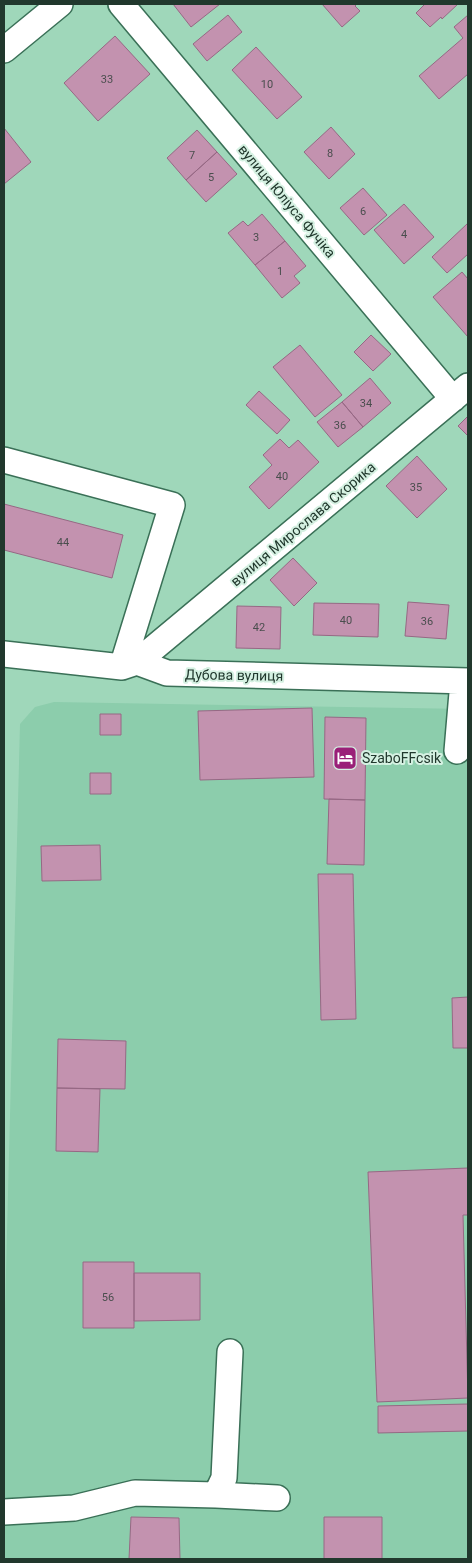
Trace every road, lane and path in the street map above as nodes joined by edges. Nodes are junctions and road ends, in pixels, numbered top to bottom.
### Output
1 (60, 4) edge
2 (121, 4) edge
3 (4, 50) edge
4 (461, 392) edge
5 (4, 460) edge
6 (4, 654) edge
7 (130, 665) junction
8 (465, 681) edge
9 (457, 751) dead end
10 (230, 1352) dead end
11 (216, 1495) junction
12 (277, 1498) dead end
13 (4, 1512) edge

1 - 3 street
2 - 4 street, вулиця Юліуса Фучіка
4 - 7 street, вулиця Мирослава Скорика
5 - 7 street
6 - 7 street, Дубова вулиця
7 - 8 street, Дубова вулиця
8 - 9 street
10 - 11 street
11 - 12 street
11 - 13 street

